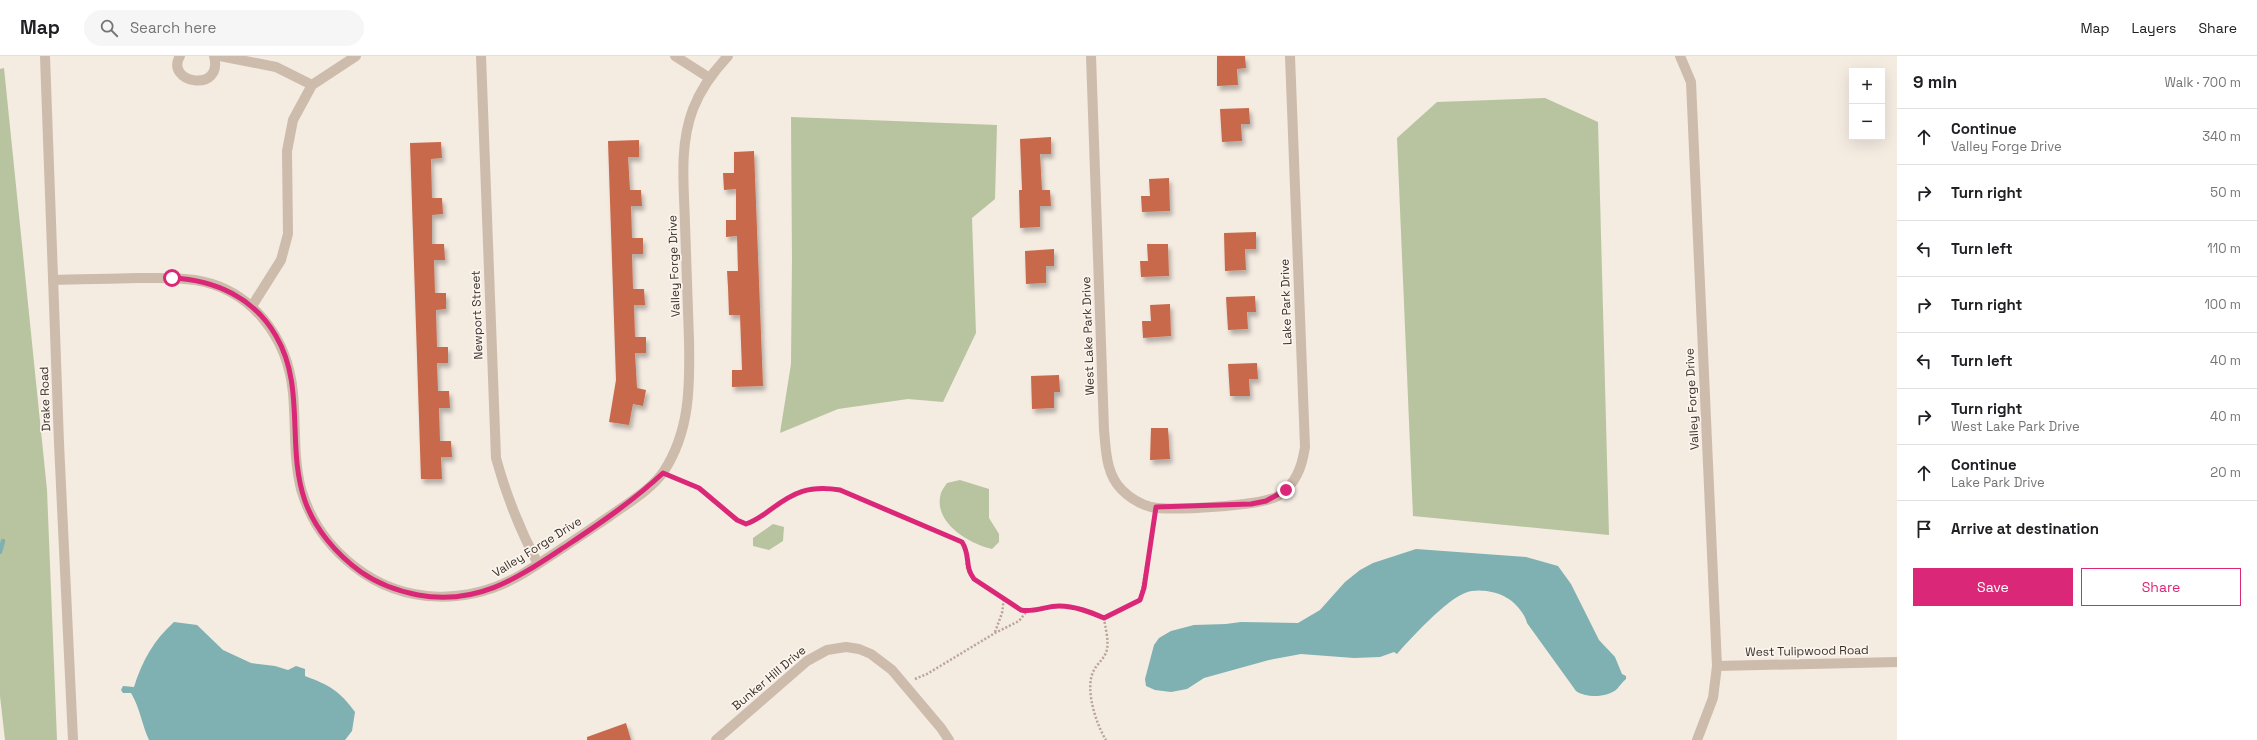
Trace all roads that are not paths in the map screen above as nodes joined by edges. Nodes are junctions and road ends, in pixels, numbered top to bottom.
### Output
1 (45, 56) edge
2 (180, 56) edge
3 (214, 56) edge
4 (220, 56) edge
5 (356, 56) edge
6 (480, 56) edge
7 (675, 56) edge
8 (728, 56) edge
9 (1091, 56) edge
10 (1290, 56) edge
11 (1680, 56) edge
12 (708, 77) junction
13 (312, 85) junction
14 (54, 280) junction
15 (252, 306) junction
16 (1237, 505) joint
17 (538, 564) junction
18 (1897, 662) edge
19 (1717, 666) junction
20 (74, 740) edge
21 (716, 740) edge
22 (949, 740) edge
23 (1697, 740) edge

1 - 14 street, Drake Road
2 - 3 street
4 - 13 street
5 - 13 street
6 - 17 street, Newport Street
7 - 12 street
8 - 12 street, Valley Forge Drive
9 - 16 street, West Lake Park Drive
10 - 16 street, Lake Park Drive
11 - 19 street, Valley Forge Drive
12 - 17 street, Valley Forge Drive
13 - 15 street
14 - 15 street, Valley Forge Drive
14 - 20 street, Drake Road
15 - 17 street, Valley Forge Drive
18 - 19 street, West Tulipwood Road
19 - 23 street, Valley Forge Drive
21 - 22 street, Bunker Hill Drive

